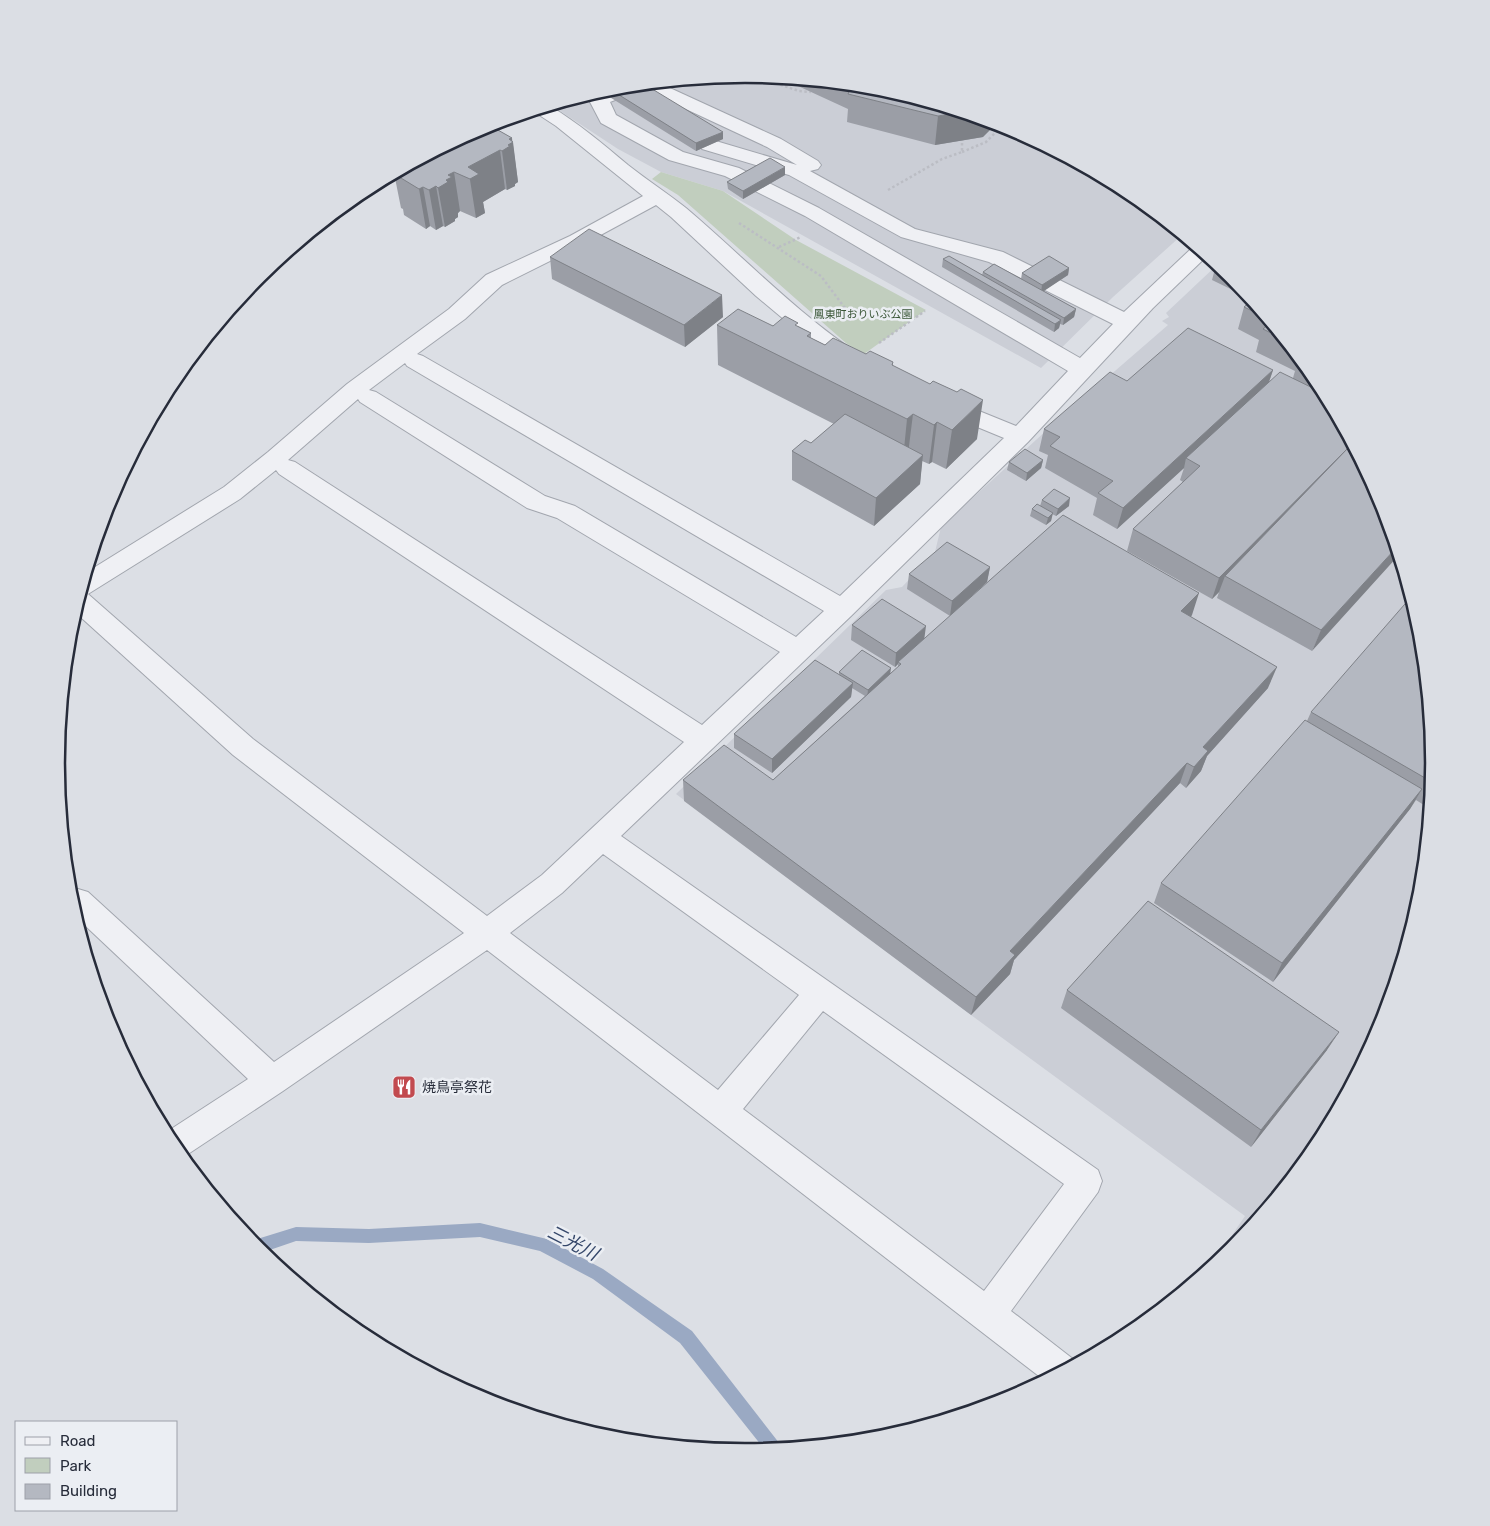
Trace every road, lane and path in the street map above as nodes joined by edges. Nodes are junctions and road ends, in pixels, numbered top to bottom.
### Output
1 (778, 84) edge
2 (657, 89) edge
3 (811, 92) dead end
4 (603, 98) edge
5 (547, 113) edge
6 (997, 132) edge
7 (962, 152) dead end
8 (656, 197) junction
9 (812, 212) junction
10 (917, 218) dead end
11 (736, 222) dead end
12 (802, 237) dead end
13 (778, 247) junction
14 (1196, 254) edge
15 (1128, 322) junction
16 (851, 324) dead end
17 (873, 341) dead end
18 (440, 342) dead end
19 (877, 344) dead end
20 (415, 361) junction
21 (1084, 370) junction
22 (876, 375) edge
23 (368, 397) junction
24 (927, 398) edge
25 (1020, 436) junction
26 (287, 468) junction
27 (255, 494) dead end
28 (89, 582) edge
29 (84, 605) edge
30 (842, 609) junction
31 (798, 650) junction
32 (704, 740) junction
33 (601, 837) junction
34 (79, 901) edge
35 (486, 934) junction
36 (820, 992) junction
37 (272, 1081) junction
38 (720, 1112) junction
39 (180, 1141) edge
40 (987, 1315) junction
41 (1056, 1367) edge

1 - 3 path
2 - 10 street
4 - 9 street
5 - 8 street
6 - 7 path
8 - 22 street
8 - 28 street
9 - 15 street
9 - 21 street
11 - 13 path
12 - 13 path
13 - 16 path
14 - 15 street
15 - 21 street
17 - 19 path
18 - 20 street
20 - 23 street
20 - 30 street
21 - 25 street
23 - 26 street
23 - 31 street
24 - 25 street
25 - 30 street
26 - 27 street
26 - 32 street
29 - 35 street
30 - 31 street
31 - 32 street
32 - 33 street
33 - 35 street
33 - 36 street
34 - 37 street
35 - 37 street
35 - 38 street
36 - 38 street
36 - 40 street
37 - 39 street
38 - 40 street
40 - 41 street

